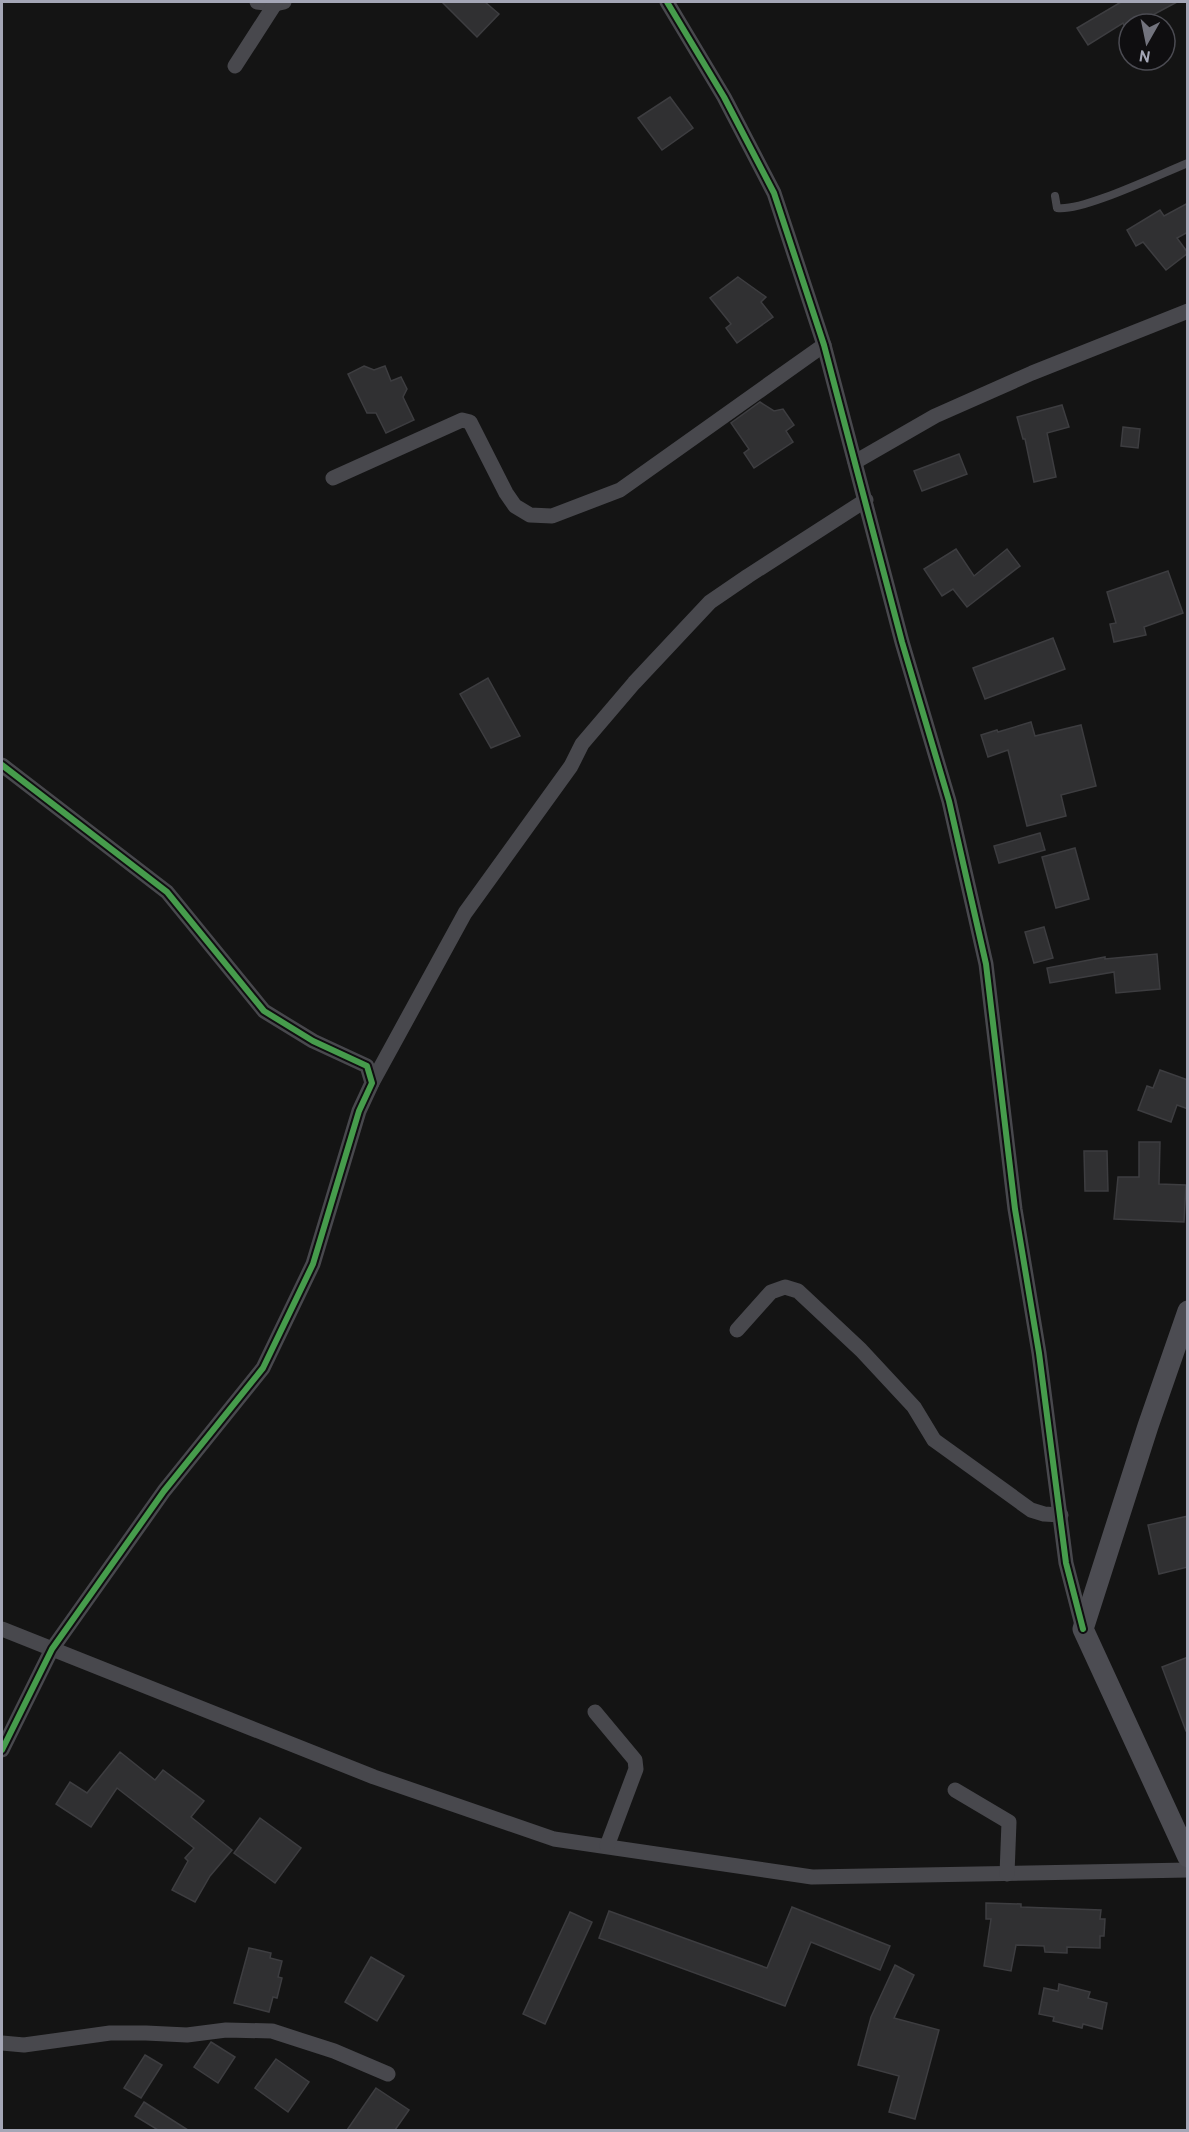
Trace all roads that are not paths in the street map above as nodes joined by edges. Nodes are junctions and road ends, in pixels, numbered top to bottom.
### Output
1 (257, 2) edge
2 (667, 2) edge
3 (279, 3) edge
4 (235, 66) dead end
5 (1188, 163) edge
6 (1055, 196) dead end
7 (1188, 311) edge
8 (824, 345) junction
9 (855, 462) junction
10 (333, 478) dead end
11 (866, 500) junction
12 (2, 765) edge
13 (372, 1083) junction
14 (1188, 1311) edge
15 (737, 1329) dead end
16 (1061, 1515) junction
17 (2, 1629) edge
18 (1083, 1629) junction
19 (52, 1649) junction
20 (595, 1712) dead end
21 (2, 1750) edge
22 (956, 1790) dead end
23 (607, 1846) junction
24 (1188, 1857) edge
25 (1188, 1870) edge
26 (1007, 1874) junction
27 (2, 2043) edge
28 (388, 2074) dead end

1 - 3 street
2 - 8 street
3 - 4 street
5 - 6 lane
7 - 9 street
8 - 9 street
8 - 10 street
9 - 11 street
11 - 13 street
11 - 16 street
12 - 13 street
13 - 19 street
14 - 18 street
15 - 16 street
16 - 18 street
17 - 19 street
18 - 24 street
19 - 21 street
19 - 23 street
20 - 23 street
22 - 26 street
23 - 26 street
25 - 26 street
27 - 28 street

